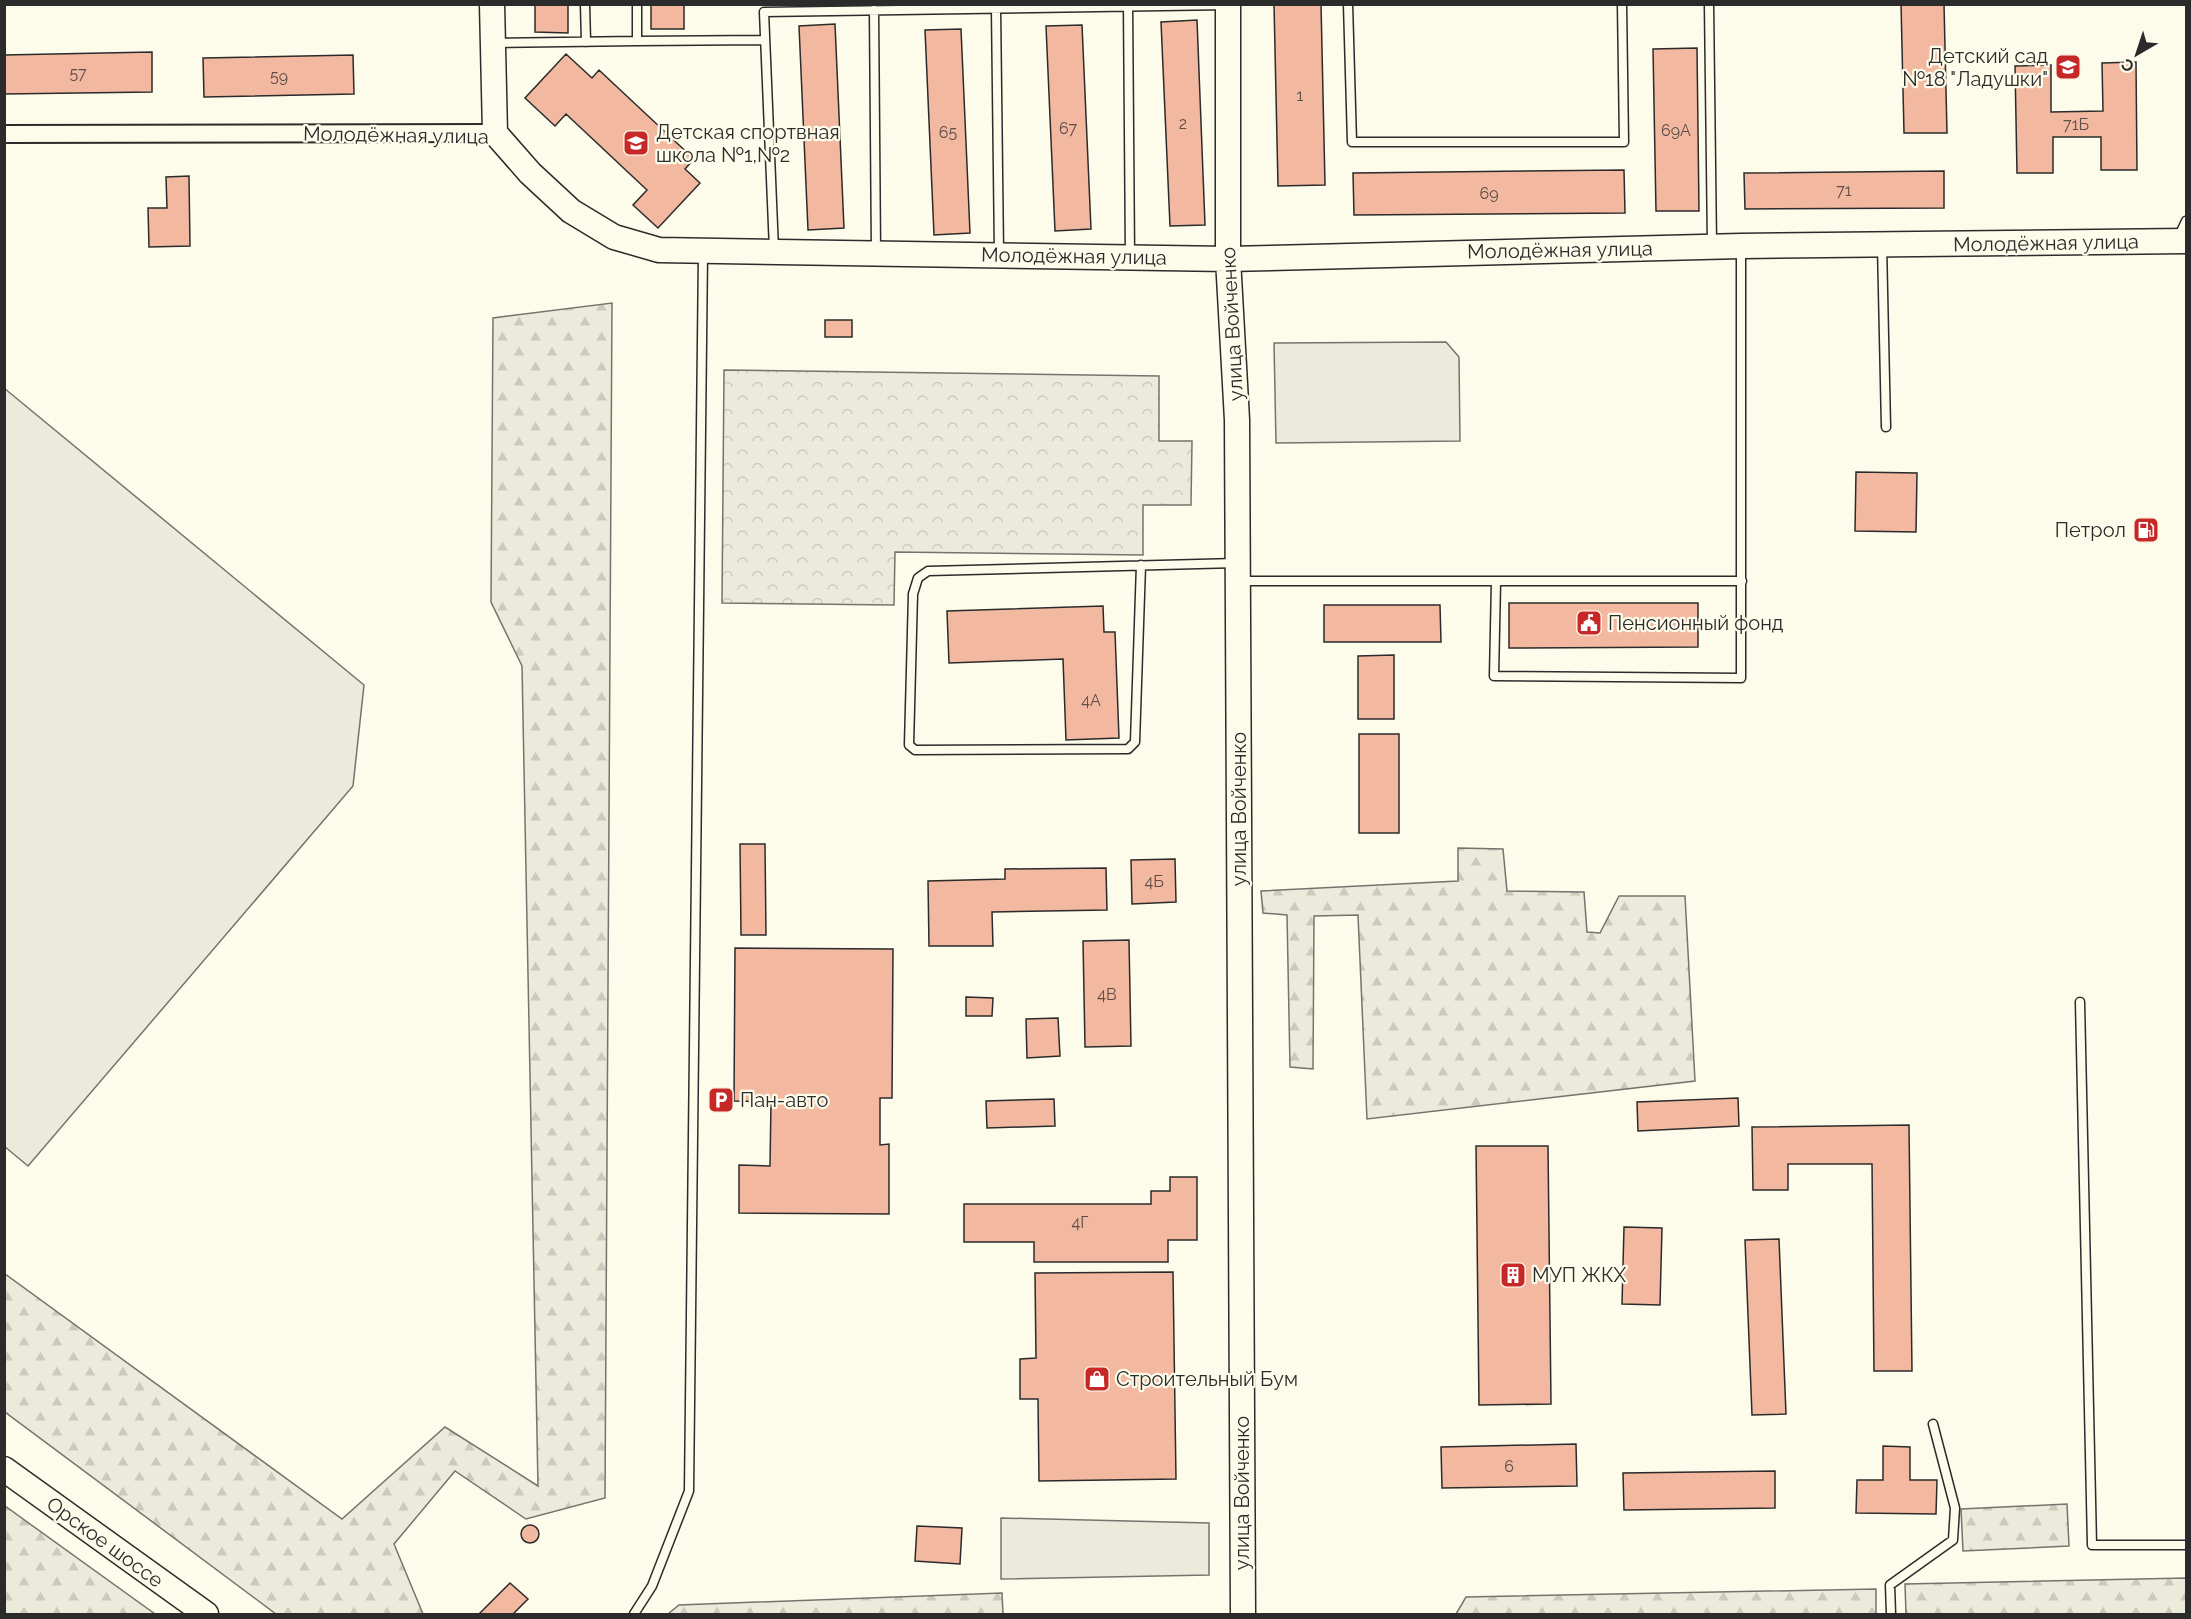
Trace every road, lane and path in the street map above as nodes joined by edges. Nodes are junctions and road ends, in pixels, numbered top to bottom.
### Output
1 (492, 4) edge
2 (585, 4) edge
3 (637, 4) edge
4 (1348, 4) edge
5 (1622, 4) edge
6 (1709, 4) edge
7 (1228, 5) edge
8 (1128, 6) edge
9 (996, 9) junction
10 (874, 10) junction
11 (765, 40) junction
12 (637, 41) junction
13 (586, 42) junction
14 (493, 43) junction
15 (495, 133) junction
16 (4, 134) edge
17 (2183, 234) edge
18 (1882, 245) junction
19 (1712, 246) junction
20 (1741, 246) junction
21 (703, 250) junction
22 (774, 251) junction
23 (876, 253) junction
24 (999, 255) junction
25 (1130, 257) junction
26 (1228, 259) junction
27 (1886, 427) dead end
28 (1142, 566) junction
29 (1238, 572) junction
30 (1742, 581) junction
31 (1496, 582) junction
32 (2080, 1002) dead end
33 (1933, 1424) dead end
34 (4, 1469) edge
35 (2187, 1545) edge
36 (206, 1614) edge
37 (634, 1614) edge
38 (1243, 1614) edge
39 (1891, 1614) edge

1 - 14 main road
2 - 13 lane
3 - 12 lane
4 - 5 lane
6 - 19 lane
7 - 8 lane
7 - 26 main road, улица Войченко
8 - 9 lane
8 - 25 lane
9 - 10 lane
9 - 24 lane
10 - 11 lane
10 - 23 lane
11 - 12 lane
11 - 22 lane
12 - 13 lane
13 - 14 lane
14 - 15 main road
15 - 16 street, Молодёжная улица
15 - 21 main road, Молодёжная улица
17 - 18 main road, Молодёжная улица
18 - 20 main road, Молодёжная улица
18 - 27 lane
19 - 20 main road, Молодёжная улица
19 - 26 main road, Молодёжная улица
20 - 30 lane
21 - 22 main road, Молодёжная улица
21 - 37 lane
22 - 23 main road, Молодёжная улица
23 - 24 main road, Молодёжная улица
24 - 25 main road, Молодёжная улица
25 - 26 main road, Молодёжная улица
26 - 29 main road, улица Войченко
28 - 28 lane
28 - 29 lane
29 - 31 lane
29 - 38 main road, улица Войченко
30 - 31 lane
30 - 31 lane
32 - 35 lane
33 - 39 lane
34 - 36 main road, Орское шоссе

